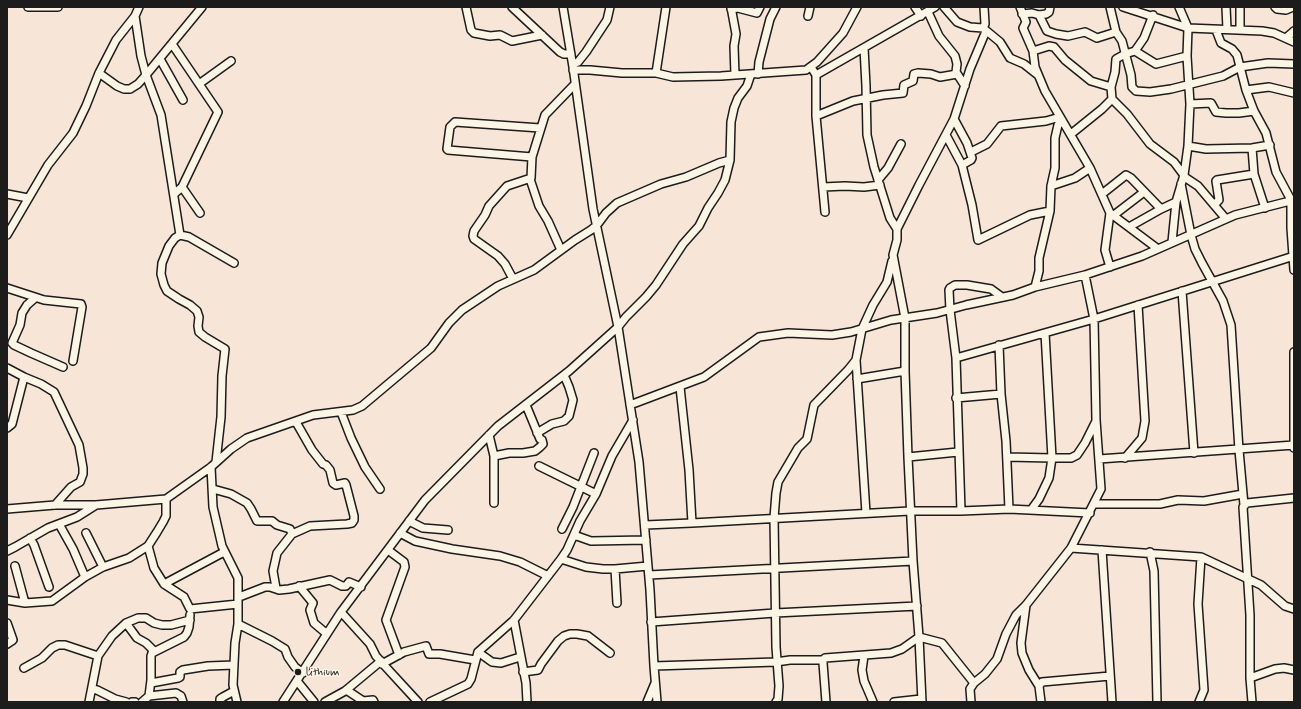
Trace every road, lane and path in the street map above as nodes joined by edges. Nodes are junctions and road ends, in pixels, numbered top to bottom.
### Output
1 (29, 7) edge
2 (58, 7) edge
3 (139, 7) edge
4 (202, 7) edge
5 (466, 7) edge
6 (512, 7) edge
7 (563, 7) edge
8 (610, 7) edge
9 (666, 7) edge
10 (760, 7) edge
11 (776, 7) edge
12 (810, 7) edge
13 (858, 7) edge
14 (915, 7) edge
15 (935, 7) edge
16 (944, 7) edge
17 (984, 7) edge
18 (1050, 7) edge
19 (1110, 7) edge
20 (1123, 7) edge
21 (1179, 7) edge
22 (1226, 7) edge
23 (1240, 7) edge
24 (1275, 7) edge
25 (1293, 7) edge
26 (731, 8) edge
27 (1021, 10) edge
28 (924, 14) junction
29 (1039, 15) junction
30 (1153, 15) junction
31 (135, 16) junction
32 (808, 16) dead end
33 (1188, 28) junction
34 (1227, 29) junction
35 (1240, 29) junction
36 (985, 30) junction
37 (1216, 30) junction
38 (1294, 31) edge
39 (1116, 32) junction
40 (542, 35) junction
41 (1286, 38) junction
42 (1294, 42) edge
43 (172, 44) junction
44 (864, 48) junction
45 (1135, 51) junction
46 (1033, 52) junction
47 (571, 54) junction
48 (1125, 54) junction
49 (1187, 56) junction
50 (160, 59) junction
51 (231, 61) dead end
52 (1294, 64) edge
53 (573, 67) junction
54 (811, 67) junction
55 (1240, 67) junction
56 (98, 73) junction
57 (656, 73) junction
58 (754, 74) junction
59 (957, 74) junction
60 (146, 75) junction
61 (735, 75) junction
62 (816, 76) junction
63 (1039, 76) junction
64 (199, 84) junction
65 (575, 84) junction
66 (1188, 85) junction
67 (965, 86) junction
68 (1111, 87) junction
69 (1246, 90) junction
70 (1294, 93) edge
71 (866, 98) junction
72 (1112, 99) junction
73 (183, 100) dead end
74 (1190, 104) junction
75 (1254, 111) junction
76 (816, 116) junction
77 (954, 119) junction
78 (1061, 119) junction
79 (540, 128) junction
80 (1071, 134) junction
81 (946, 135) junction
82 (900, 144) dead end
83 (1270, 145) junction
84 (1188, 146) junction
85 (1252, 148) junction
86 (971, 152) junction
87 (532, 156) junction
88 (730, 160) junction
89 (962, 165) junction
90 (1090, 168) junction
91 (1254, 174) junction
92 (1184, 175) junction
93 (530, 179) junction
94 (879, 183) junction
95 (1181, 184) junction
96 (1051, 186) junction
97 (182, 187) junction
98 (824, 187) junction
99 (1144, 192) junction
100 (7, 194) edge
101 (174, 194) junction
102 (1102, 194) junction
103 (28, 198) junction
104 (1293, 200) edge
105 (1176, 202) junction
106 (1214, 205) junction
107 (1265, 208) junction
108 (1161, 209) junction
109 (1050, 211) junction
110 (825, 212) dead end
111 (200, 213) dead end
112 (1112, 214) junction
113 (1226, 219) junction
114 (597, 225) junction
115 (1129, 227) junction
116 (897, 229) junction
117 (7, 235) edge
118 (180, 235) junction
119 (1191, 235) junction
120 (1172, 242) junction
121 (1158, 249) junction
122 (561, 250) junction
123 (893, 255) junction
124 (1294, 256) edge
125 (234, 263) dead end
126 (1110, 267) junction
127 (1294, 270) edge
128 (1085, 275) junction
129 (513, 279) junction
130 (1212, 282) junction
131 (1035, 287) junction
132 (7, 288) edge
133 (1182, 291) junction
134 (35, 298) junction
135 (1002, 298) junction
136 (1138, 305) junction
137 (950, 310) junction
138 (905, 318) junction
139 (1094, 319) junction
140 (618, 327) junction
141 (862, 328) junction
142 (1045, 333) junction
143 (999, 345) junction
144 (1294, 352) edge
145 (956, 358) junction
146 (856, 360) junction
147 (73, 361) dead end
148 (62, 367) dead end
149 (7, 368) edge
150 (905, 371) junction
151 (564, 375) junction
152 (24, 377) junction
153 (857, 379) junction
154 (1294, 381) edge
155 (680, 387) junction
156 (1000, 394) junction
157 (956, 398) junction
158 (526, 405) junction
159 (630, 405) junction
160 (342, 412) junction
161 (633, 420) junction
162 (1096, 420) junction
163 (296, 422) junction
164 (7, 428) edge
165 (537, 433) junction
166 (490, 435) junction
167 (1294, 446) edge
168 (1239, 450) junction
169 (958, 452) junction
170 (594, 453) dead end
171 (1194, 453) junction
172 (494, 456) junction
173 (908, 457) junction
174 (1007, 457) junction
175 (1052, 458) junction
176 (1125, 458) junction
177 (1099, 459) junction
178 (214, 464) junction
179 (539, 466) dead end
180 (581, 487) junction
181 (213, 489) junction
182 (380, 489) dead end
183 (596, 494) junction
184 (1243, 494) junction
185 (1294, 498) edge
186 (166, 499) junction
187 (494, 503) dead end
188 (1094, 504) junction
189 (55, 505) junction
190 (96, 505) junction
191 (1244, 505) junction
192 (7, 509) edge
193 (1009, 509) junction
194 (1031, 510) junction
195 (910, 511) junction
196 (961, 511) junction
197 (866, 513) junction
198 (1090, 513) junction
199 (774, 518) junction
200 (408, 521) junction
201 (692, 523) junction
202 (59, 524) junction
203 (645, 525) junction
204 (562, 529) dead end
205 (448, 530) dead end
206 (86, 533) dead end
207 (400, 533) junction
208 (292, 534) junction
209 (574, 535) junction
210 (30, 538) junction
211 (646, 540) junction
212 (148, 546) junction
213 (1071, 548) junction
214 (388, 550) junction
215 (1102, 550) junction
216 (7, 551) edge
217 (224, 552) junction
218 (1150, 552) junction
219 (1201, 557) junction
220 (561, 559) junction
221 (913, 561) junction
222 (15, 566) dead end
223 (648, 566) junction
224 (103, 567) junction
225 (775, 568) junction
226 (615, 569) junction
227 (649, 575) junction
228 (548, 576) junction
229 (85, 577) junction
230 (1247, 579) junction
231 (164, 584) junction
232 (299, 586) junction
233 (49, 587) dead end
234 (361, 587) junction
235 (276, 588) junction
236 (7, 600) edge
237 (238, 601) junction
238 (25, 603) junction
239 (617, 603) dead end
240 (1026, 605) junction
241 (917, 606) junction
242 (190, 609) junction
243 (1294, 609) edge
244 (342, 612) junction
245 (775, 613) junction
246 (190, 620) junction
247 (514, 620) junction
248 (651, 622) junction
249 (7, 623) edge
250 (126, 623) junction
251 (238, 624) junction
252 (327, 634) junction
253 (919, 637) junction
254 (7, 644) edge
255 (154, 651) junction
256 (478, 652) junction
257 (610, 653) dead end
258 (398, 655) junction
259 (98, 656) junction
260 (864, 656) junction
261 (520, 657) junction
262 (475, 660) junction
263 (823, 660) junction
264 (382, 662) junction
265 (776, 662) junction
266 (234, 665) junction
267 (654, 666) junction
268 (24, 668) dead end
269 (1294, 670) edge
270 (523, 672) junction
271 (303, 673) junction
272 (1110, 676) junction
273 (1250, 678) junction
274 (297, 681) junction
275 (151, 683) junction
276 (655, 683) junction
277 (974, 683) junction
278 (1039, 686) junction
279 (92, 689) junction
280 (234, 691) junction
281 (345, 691) junction
282 (149, 696) junction
283 (922, 700) edge
284 (89, 702) edge
285 (126, 702) edge
286 (132, 702) edge
287 (135, 702) edge
288 (142, 702) edge
289 (183, 702) edge
290 (220, 702) edge
291 (237, 702) edge
292 (283, 702) edge
293 (314, 702) edge
294 (325, 702) edge
295 (374, 702) edge
296 (418, 702) edge
297 (430, 702) edge
298 (527, 702) edge
299 (647, 702) edge
300 (657, 702) edge
301 (776, 702) edge
302 (826, 702) edge
303 (873, 702) edge
304 (894, 702) edge
305 (971, 702) edge
306 (1041, 702) edge
307 (1112, 702) edge
308 (1157, 702) edge
309 (1199, 702) edge
310 (1252, 702) edge

1 - 2 street
3 - 31 street
4 - 43 street
5 - 40 street
6 - 40 street
7 - 47 street
8 - 53 street
9 - 57 street
10 - 26 street
11 - 58 street
12 - 32 street
13 - 54 street
14 - 28 street
15 - 28 street
16 - 36 street
17 - 36 street
18 - 29 street
19 - 39 street
20 - 30 street
21 - 33 street
22 - 34 street
23 - 35 street
24 - 25 street
26 - 61 street
27 - 29 street
27 - 46 street
28 - 44 street
28 - 59 street
29 - 39 street
30 - 33 street
30 - 45 street
31 - 56 street
31 - 60 street
33 - 37 street
33 - 49 street
34 - 35 street
34 - 37 street
35 - 41 street
36 - 63 street
36 - 67 street
37 - 55 street
38 - 41 street
39 - 48 street
40 - 47 street
41 - 42 street
43 - 50 street
43 - 64 street
44 - 62 street
44 - 71 street
45 - 48 street
45 - 49 street
46 - 63 street
46 - 68 street
47 - 53 street
48 - 66 street
48 - 68 street
49 - 66 street
50 - 60 street
50 - 73 street
51 - 64 street
52 - 55 street
53 - 57 street
53 - 65 street
54 - 58 street
54 - 62 street
55 - 66 street
55 - 69 street
56 - 60 street
56 - 103 street
57 - 61 street
58 - 61 street
58 - 88 street
59 - 67 street
59 - 71 street
60 - 101 street
62 - 76 street
63 - 78 street
64 - 97 street
65 - 79 street
65 - 114 street
66 - 74 street
67 - 77 street
68 - 72 street
69 - 70 street
69 - 75 street
71 - 76 street
71 - 94 street
72 - 80 street
72 - 92 street
74 - 75 street
74 - 84 street
75 - 83 street
76 - 98 street
77 - 81 street
77 - 86 street
78 - 80 street
78 - 86 street
78 - 96 street
79 - 87 street
79 - 87 street
80 - 90 street
81 - 89 street
81 - 116 street
82 - 94 street
83 - 85 street
83 - 104 street
84 - 85 street
84 - 92 street
85 - 91 street
86 - 89 street
87 - 93 street
88 - 114 street
88 - 140 street
89 - 109 street
90 - 96 street
90 - 102 street
91 - 106 street
91 - 107 street
92 - 95 street
92 - 106 street
93 - 122 street
93 - 129 street
94 - 98 street
94 - 116 street
95 - 105 street
95 - 119 street
96 - 109 street
97 - 101 street
97 - 111 street
98 - 110 street
99 - 102 street
99 - 108 street
99 - 112 street
100 - 103 street
101 - 118 street
102 - 112 street
103 - 117 street
104 - 107 street
104 - 124 street
105 - 108 street
105 - 120 street
106 - 113 street
107 - 113 street
108 - 115 street
109 - 131 street
112 - 115 street
112 - 126 street
113 - 119 street
114 - 122 street
114 - 140 street
115 - 121 street
116 - 123 street
118 - 125 street
118 - 178 street
119 - 120 street
119 - 130 street
120 - 121 street
121 - 126 street
122 - 129 street
123 - 138 street
123 - 141 street
124 - 127 street
124 - 130 street
126 - 128 street
128 - 131 street
128 - 139 street
129 - 160 street
130 - 133 street
130 - 168 street
131 - 135 street
132 - 134 street
133 - 136 street
133 - 171 street
134 - 147 street
134 - 148 street
135 - 137 street
135 - 137 street
136 - 139 street
136 - 176 street
137 - 138 street
137 - 145 street
138 - 141 street
138 - 150 street
139 - 142 street
139 - 162 street
140 - 151 street
140 - 159 street
141 - 146 street
141 - 155 street
142 - 143 street
142 - 175 street
143 - 145 street
143 - 156 street
144 - 154 street
145 - 157 street
146 - 153 street
146 - 199 street
149 - 152 street
150 - 153 street
150 - 173 street
151 - 158 street
151 - 165 street
152 - 164 street
152 - 189 street
153 - 197 street
154 - 167 street
155 - 159 street
155 - 201 street
156 - 157 street
156 - 174 street
157 - 169 street
158 - 165 street
158 - 166 street
159 - 161 street
160 - 163 street
160 - 182 street
161 - 183 street
161 - 203 street
162 - 175 street
162 - 177 street
163 - 178 street
163 - 208 street
165 - 172 street
166 - 172 street
166 - 200 street
167 - 168 street
168 - 171 street
168 - 184 street
169 - 173 street
169 - 196 street
170 - 180 street
171 - 176 street
172 - 187 street
173 - 195 street
174 - 175 street
174 - 193 street
175 - 194 street
176 - 177 street
177 - 188 street
178 - 181 street
178 - 186 street
179 - 180 street
180 - 183 street
180 - 204 street
181 - 208 street
181 - 217 street
183 - 209 street
184 - 188 street
184 - 191 street
185 - 191 street
186 - 190 street
186 - 212 street
188 - 198 street
189 - 190 street
189 - 192 street
190 - 202 street
191 - 230 street
193 - 194 street
193 - 196 street
194 - 198 street
195 - 196 street
195 - 197 street
195 - 221 street
197 - 199 street
198 - 213 street
199 - 201 street
199 - 225 street
200 - 205 street
200 - 207 street
201 - 203 street
202 - 210 street
202 - 229 street
203 - 211 street
206 - 224 street
207 - 214 street
207 - 228 street
208 - 235 street
209 - 211 street
209 - 220 street
210 - 216 street
210 - 233 street
211 - 223 street
212 - 224 street
212 - 231 street
213 - 215 street
213 - 240 street
214 - 234 street
214 - 258 street
215 - 218 street
215 - 272 street
217 - 231 street
217 - 237 street
218 - 219 street
218 - 308 street
219 - 230 street
219 - 309 street
220 - 226 street
220 - 228 street
221 - 225 street
221 - 241 street
222 - 238 street
223 - 226 street
223 - 227 street
224 - 229 street
225 - 227 street
225 - 245 street
226 - 239 street
227 - 248 street
228 - 247 street
229 - 238 street
230 - 243 street
230 - 273 street
231 - 242 street
232 - 234 street
232 - 235 street
232 - 252 street
234 - 244 street
235 - 237 street
236 - 238 street
237 - 242 street
237 - 251 street
240 - 277 street
240 - 278 street
241 - 245 street
241 - 253 street
242 - 246 street
244 - 252 street
244 - 264 street
245 - 248 street
245 - 265 street
246 - 250 street
246 - 255 street
247 - 256 street
247 - 261 street
248 - 267 street
249 - 254 street
250 - 255 street
250 - 259 street
251 - 266 street
251 - 271 street
252 - 271 street
253 - 260 street
253 - 277 street
253 - 283 street
255 - 275 street
256 - 261 street
256 - 262 street
257 - 270 street
258 - 262 street
258 - 264 street
259 - 268 street
259 - 279 street
260 - 263 street
260 - 303 street
261 - 270 street
262 - 297 street
263 - 265 street
263 - 302 street
264 - 281 street
264 - 296 street
265 - 267 street
265 - 301 street
266 - 275 street
266 - 280 street
267 - 276 street
269 - 273 street
270 - 298 street
271 - 274 street
272 - 278 street
272 - 307 street
273 - 310 street
274 - 292 street
274 - 293 street
275 - 282 street
276 - 299 street
276 - 300 street
277 - 305 street
278 - 306 street
279 - 284 street
279 - 285 street
280 - 290 street
280 - 291 street
281 - 294 street
281 - 295 street
282 - 288 street
282 - 289 street
283 - 304 street
286 - 287 street

